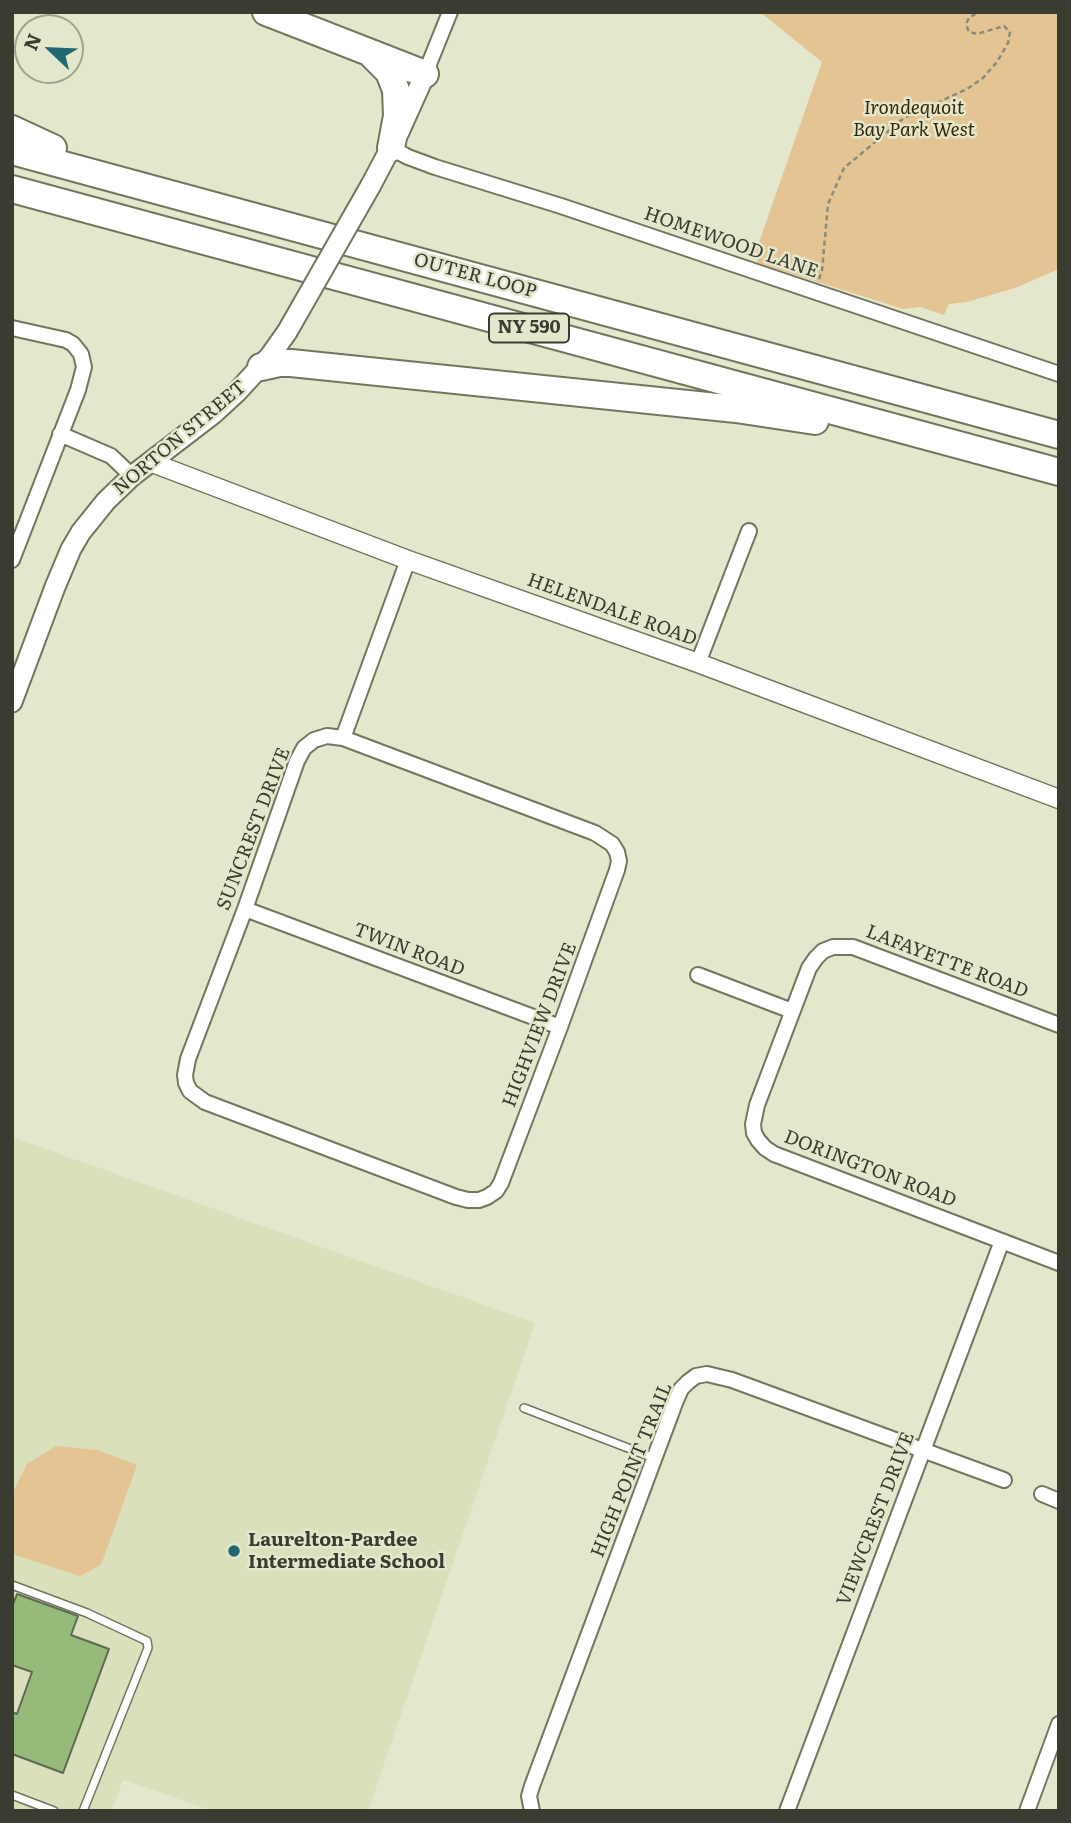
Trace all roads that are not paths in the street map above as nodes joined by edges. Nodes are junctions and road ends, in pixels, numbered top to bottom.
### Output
1 (266, 12) edge
2 (450, 12) edge
3 (365, 51) junction
4 (425, 74) junction
5 (12, 129) edge
6 (391, 148) junction
7 (12, 151) edge
8 (12, 189) edge
9 (192, 200) junction
10 (12, 328) edge
11 (261, 368) junction
12 (1059, 374) edge
13 (60, 435) junction
14 (1059, 435) edge
15 (150, 462) junction
16 (1052, 470) edge
17 (132, 476) junction
18 (749, 531) dead end
19 (12, 560) edge
20 (408, 560) junction
21 (698, 663) junction
22 (14, 691) edge
23 (343, 738) junction
24 (1059, 799) edge
25 (245, 909) junction
26 (698, 975) dead end
27 (792, 1011) junction
28 (1059, 1025) edge
29 (560, 1027) junction
30 (198, 1098) joint
31 (1002, 1241) junction
32 (1059, 1263) edge
33 (524, 1408) dead end
34 (922, 1451) junction
35 (654, 1458) junction
36 (1004, 1480) dead end
37 (1042, 1494) dead end
38 (1059, 1501) edge
39 (12, 1585) edge
40 (1059, 1724) edge
41 (12, 1795) edge
42 (54, 1811) edge
43 (83, 1811) edge
44 (532, 1811) edge
45 (787, 1811) edge
46 (1027, 1811) edge

1 - 3 highway
2 - 4 street
3 - 4 highway
3 - 6 highway
4 - 6 main road, NORTON STREET
5 - 9 highway
6 - 11 main road, NORTON STREET, bridge
6 - 12 street, HOMEWOOD LANE
7 - 9 highway, OUTER LOOP / NY 590
8 - 16 highway, OUTER LOOP / NY 590
9 - 14 highway, OUTER LOOP / NY 590
10 - 13 street
11 - 15 main road, NORTON STREET
11 - 16 highway
13 - 17 street
13 - 19 street
15 - 17 main road, NORTON STREET
15 - 20 street, HELENDALE ROAD
17 - 22 main road, NORTON STREET
18 - 21 street
20 - 21 street, HELENDALE ROAD
20 - 23 street
21 - 24 street, HELENDALE ROAD
23 - 25 street, SUNCREST DRIVE
23 - 29 street, HIGHVIEW DRIVE
25 - 29 street, TWIN ROAD
25 - 30 street, SUNCREST DRIVE
26 - 27 street
27 - 28 street, LAFAYETTE ROAD
27 - 31 street, DORINGTON ROAD
29 - 30 street, HIGHVIEW DRIVE
31 - 32 street, DORINGTON ROAD
31 - 34 street, VIEWCREST DRIVE
33 - 35 lane
34 - 35 street, HIGH POINT TRAIL
34 - 36 street, HIGH POINT TRAIL
34 - 45 street, VIEWCREST DRIVE
35 - 44 street, HIGH POINT TRAIL
37 - 38 street
39 - 43 lane
40 - 46 street
41 - 42 lane

